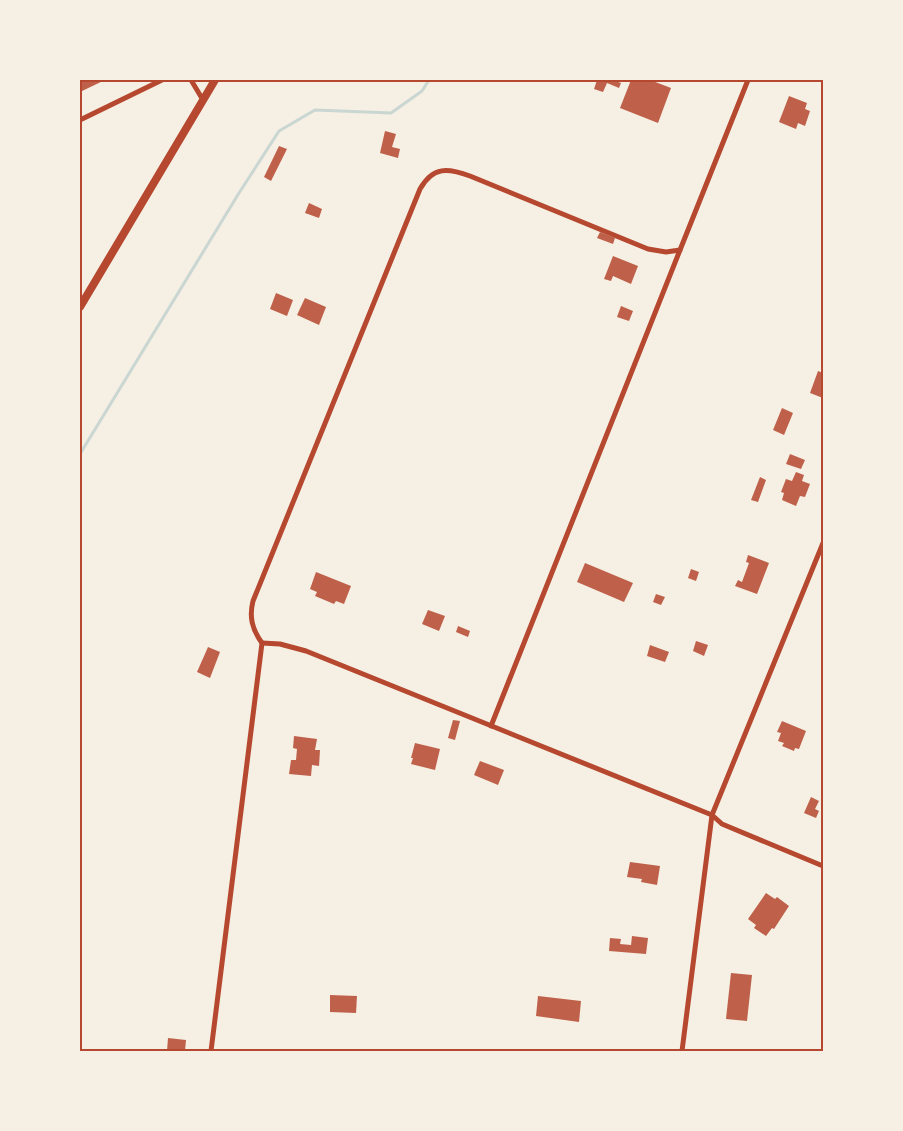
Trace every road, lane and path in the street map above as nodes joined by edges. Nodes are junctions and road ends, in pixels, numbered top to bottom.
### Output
1 (162, 80) edge
2 (191, 80) edge
3 (216, 80) edge
4 (748, 80) edge
5 (203, 100) junction
6 (80, 120) edge
7 (680, 250) junction
8 (80, 307) edge
9 (823, 543) edge
10 (262, 643) junction
11 (491, 726) junction
12 (712, 815) junction
13 (823, 866) edge
14 (211, 1051) edge
15 (682, 1051) edge

1 - 6 street
2 - 5 street
3 - 5 main road
4 - 7 street
5 - 8 main road
7 - 10 street
7 - 11 street
9 - 12 street
10 - 11 street
10 - 14 street
11 - 12 street
12 - 13 street
12 - 15 street

